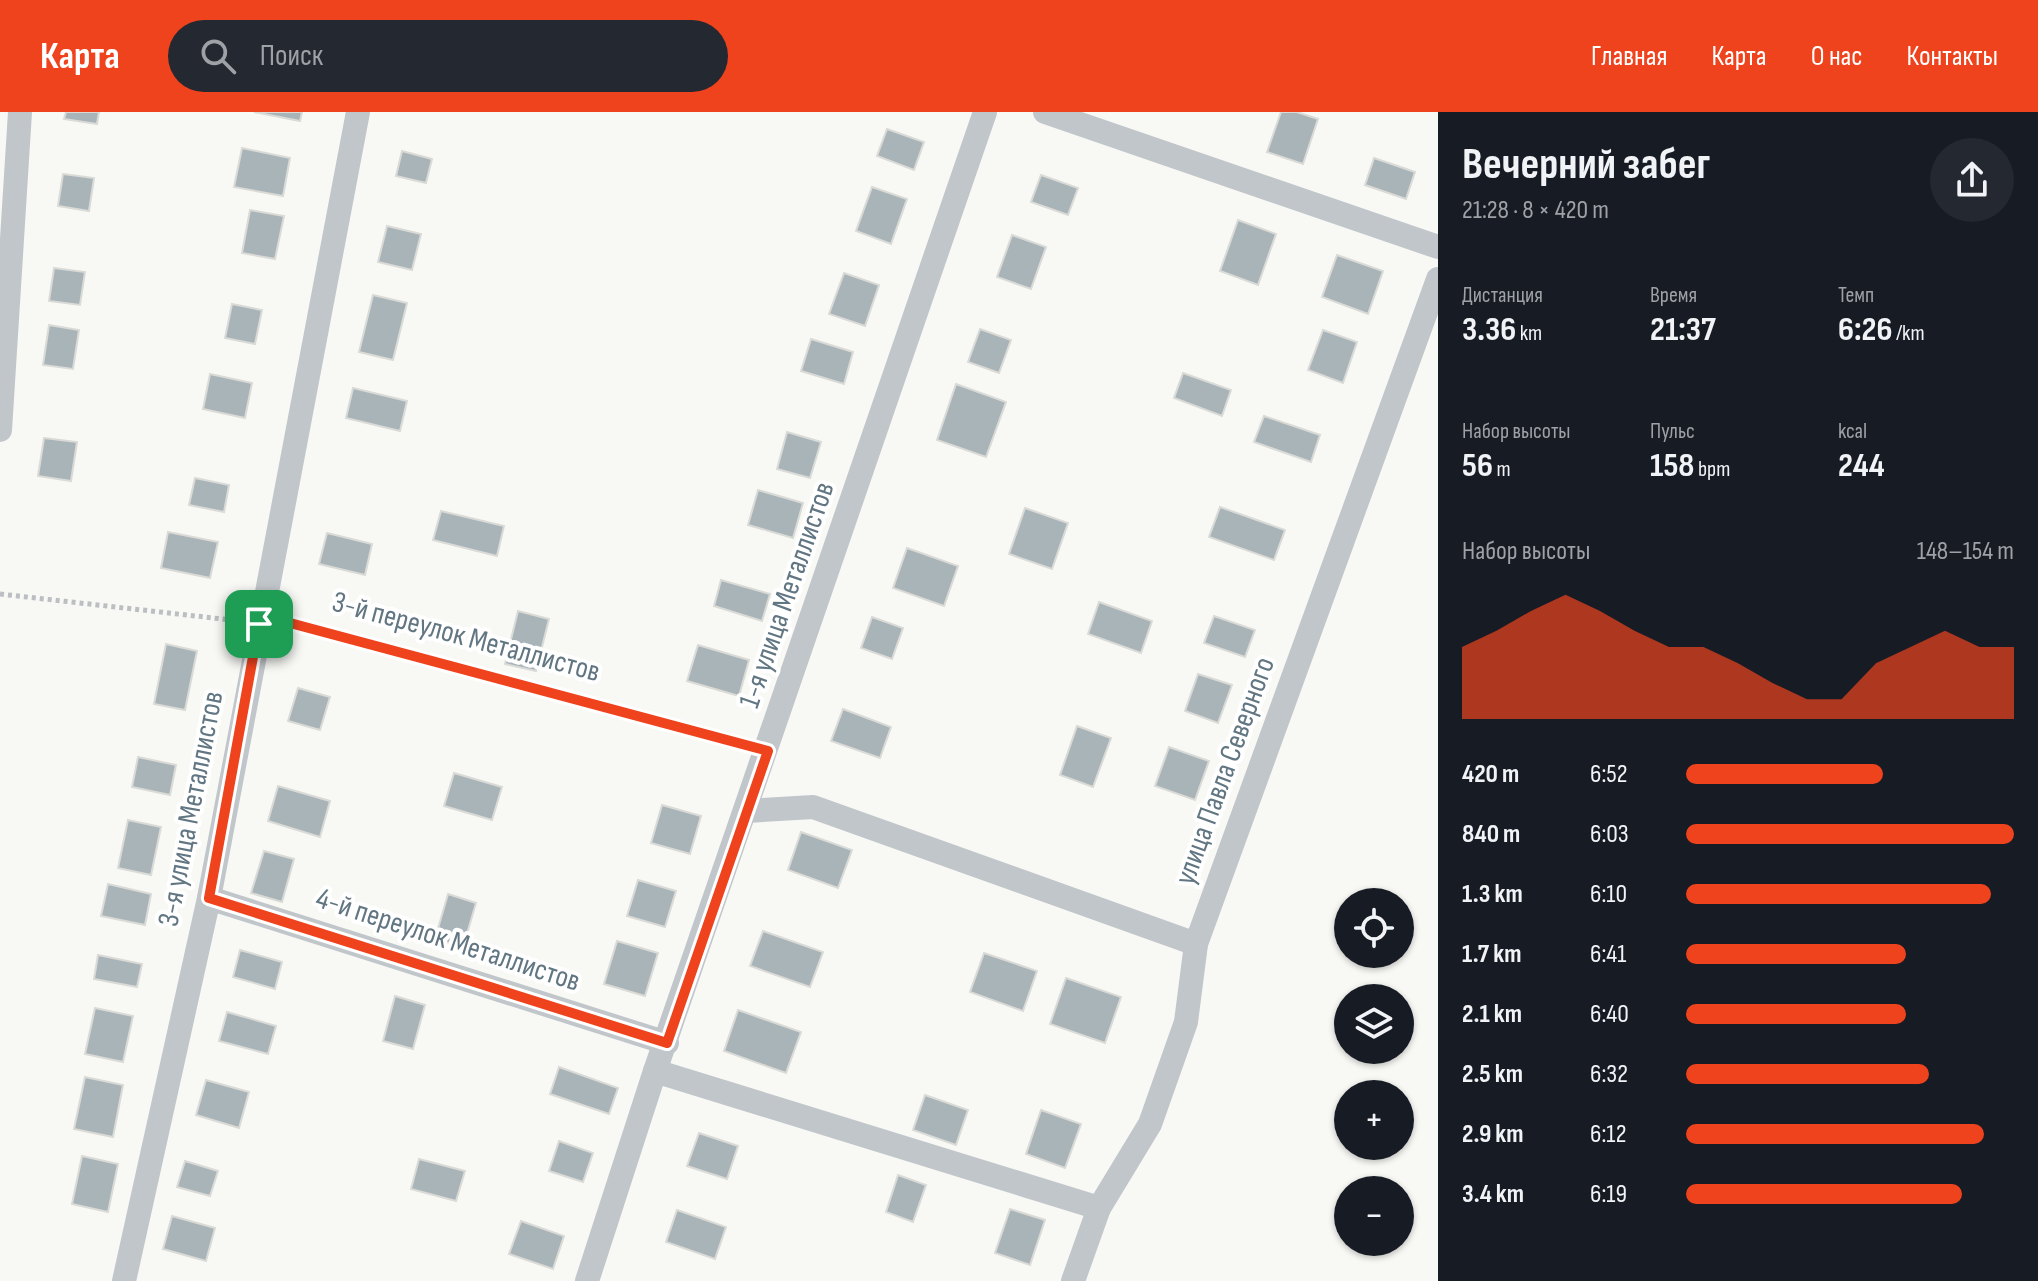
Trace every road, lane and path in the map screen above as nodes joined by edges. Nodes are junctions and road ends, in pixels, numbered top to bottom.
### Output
1 (20, 112) edge
2 (358, 112) edge
3 (985, 112) edge
4 (1045, 112) edge
5 (1438, 247) edge
6 (1438, 279) edge
7 (0, 430) edge
8 (0, 594) edge
9 (259, 624) junction
10 (768, 751) junction
11 (747, 811) junction
12 (209, 898) junction
13 (1196, 944) junction
14 (667, 1043) junction
15 (655, 1071) junction
16 (1099, 1208) junction
17 (124, 1281) edge
18 (587, 1281) edge
19 (1073, 1281) edge

1 - 7 street
2 - 9 street, 3-я улица Металлистов
3 - 10 street, 1-я улица Металлистов
4 - 5 street
6 - 13 street, улица Павла Северного
8 - 9 path, 3-й переулок Металлистов
9 - 10 path, 3-й переулок Металлистов
9 - 12 street, 3-я улица Металлистов
10 - 11 street, 1-я улица Металлистов
11 - 13 street
11 - 14 street, 1-я улица Металлистов
12 - 14 street, 4-й переулок Металлистов
12 - 17 street, 3-я улица Металлистов
13 - 16 street, улица Павла Северного
14 - 15 street, 1-я улица Металлистов
15 - 16 street
15 - 18 street, 1-я улица Металлистов
16 - 19 street, улица Павла Северного

